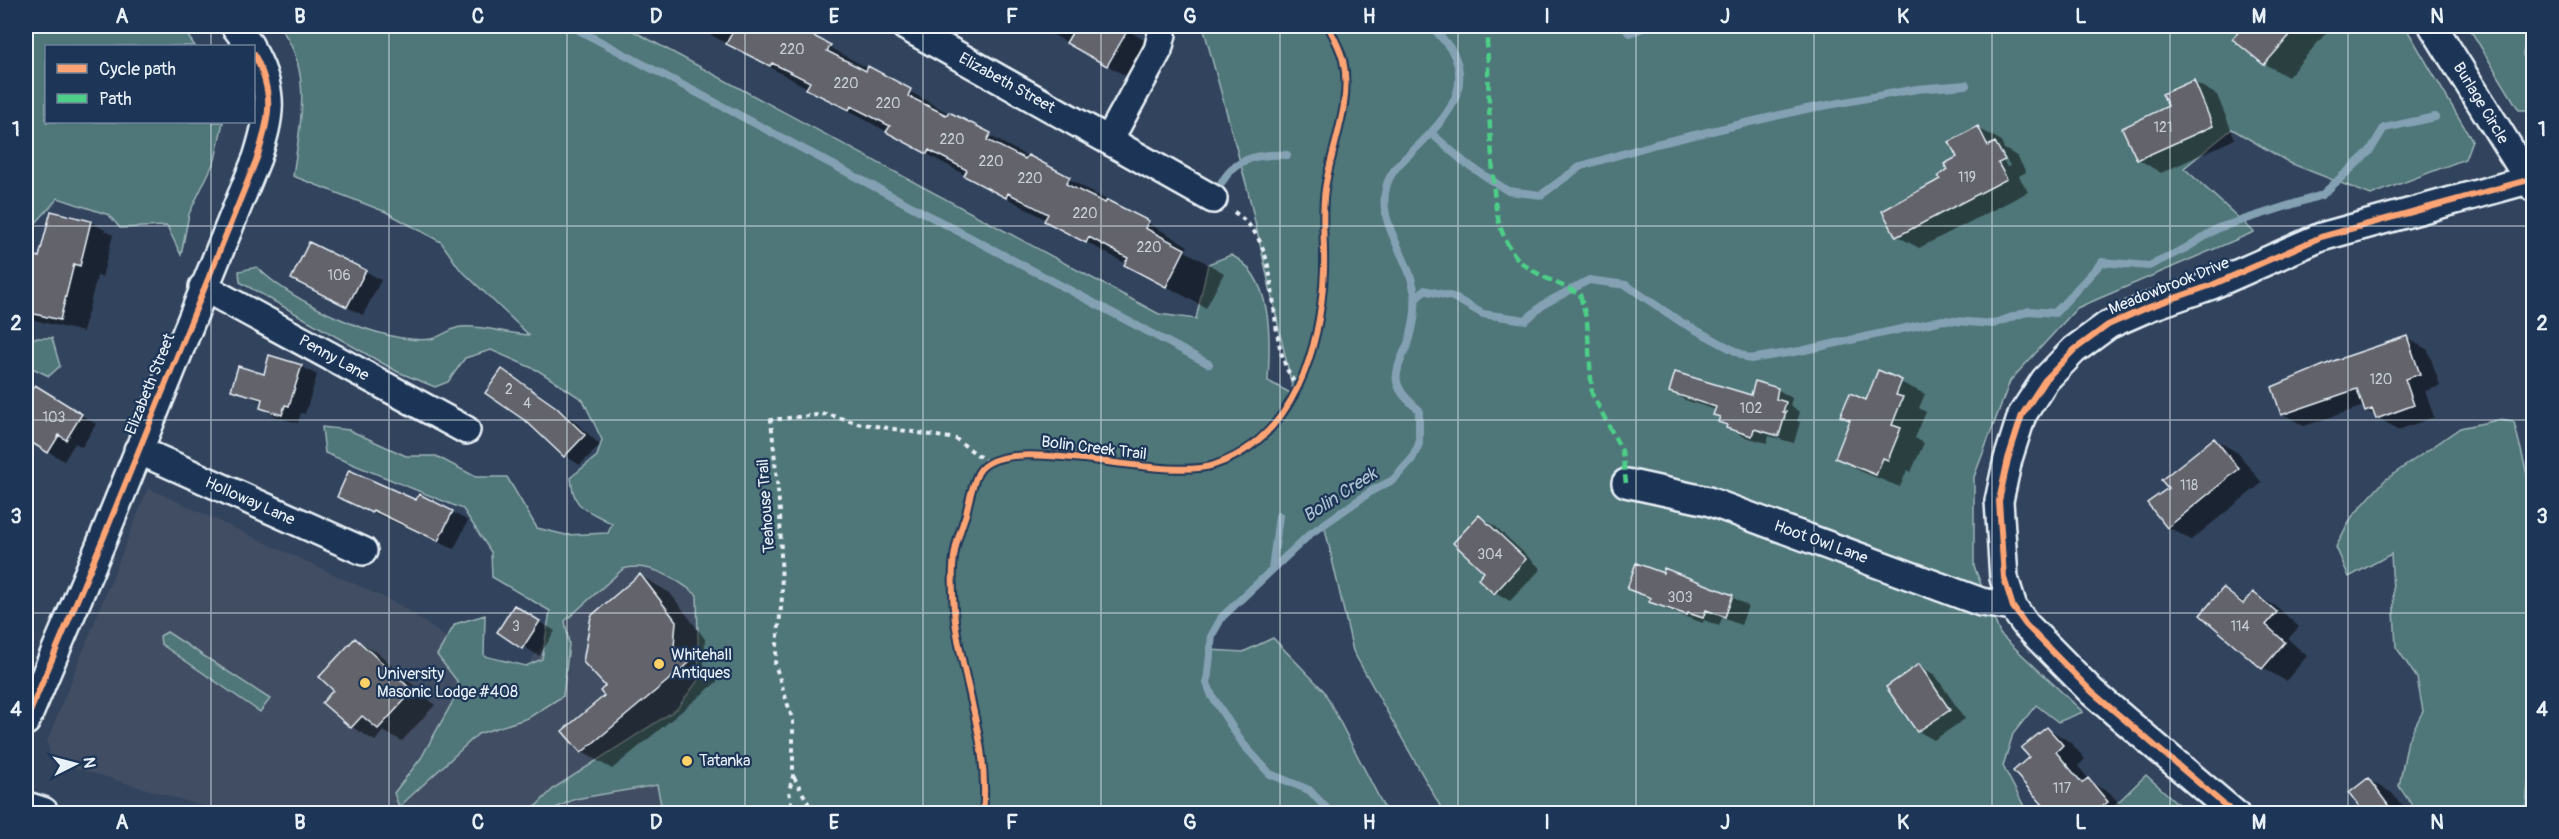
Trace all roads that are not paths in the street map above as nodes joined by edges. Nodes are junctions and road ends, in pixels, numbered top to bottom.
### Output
1 (235, 26) edge
2 (905, 26) edge
3 (1161, 26) edge
4 (2433, 26) edge
5 (248, 45) edge
6 (255, 56) edge
7 (1109, 140) junction
8 (2532, 180) edge
9 (1213, 199) road end
10 (203, 287) junction
11 (466, 430) dead end
12 (138, 450) junction
13 (1626, 483) dead end
14 (363, 551) dead end
15 (2013, 607) junction
16 (26, 721) edge
17 (26, 809) edge
18 (42, 813) edge
19 (2235, 813) edge

1 - 5 street
2 - 7 street, Elizabeth Street
3 - 7 street
4 - 8 street, Burlage Circle
6 - 10 street, Elizabeth Street
7 - 9 street, Elizabeth Street
8 - 15 street, Meadowbrook Drive
10 - 11 street, Penny Lane
10 - 12 street, Elizabeth Street
12 - 14 street, Holloway Lane
12 - 16 street, Elizabeth Street
13 - 15 street, Hoot Owl Lane
15 - 19 street, Meadowbrook Drive
17 - 18 main road

